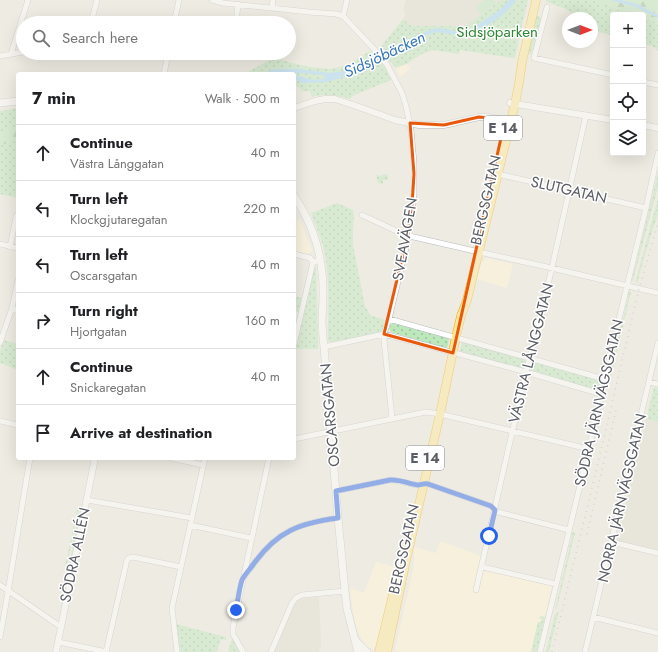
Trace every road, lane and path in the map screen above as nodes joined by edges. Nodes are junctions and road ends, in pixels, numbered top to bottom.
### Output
1 (28, 0) edge
2 (97, 0) edge
3 (179, 0) edge
4 (212, 0) edge
5 (273, 0) edge
6 (347, 0) edge
7 (536, 0) edge
8 (238, 4) junction
9 (547, 6) dead end
10 (272, 8) junction
11 (533, 11) junction
12 (23, 16) edge
13 (93, 16) edge
14 (176, 16) edge
15 (237, 16) edge
16 (343, 16) junction
17 (544, 16) junction
18 (16, 38) edge
19 (16, 53) edge
20 (11, 54) junction
21 (0, 56) edge
22 (166, 60) edge
23 (164, 72) edge
24 (610, 74) edge
25 (646, 83) edge
26 (658, 85) edge
27 (16, 101) edge
28 (0, 103) edge
29 (512, 103) junction
30 (296, 107) edge
31 (586, 115) junction
32 (610, 119) edge
33 (508, 121) junction
34 (410, 123) junction
35 (646, 126) edge
36 (658, 128) edge
37 (658, 153) edge
38 (495, 174) junction
39 (569, 190) junction
40 (296, 199) edge
41 (646, 208) junction
42 (362, 215) dead end
43 (16, 217) edge
44 (409, 235) junction
45 (0, 244) edge
46 (10, 247) junction
47 (16, 248) edge
48 (477, 252) junction
49 (296, 254) edge
50 (320, 260) junction
51 (313, 262) junction
52 (552, 268) junction
53 (627, 286) junction
54 (16, 289) edge
55 (658, 293) edge
56 (12, 308) junction
57 (16, 309) edge
58 (389, 318) junction
59 (384, 334) junction
60 (296, 335) edge
61 (456, 337) junction
62 (0, 343) edge
63 (658, 343) edge
64 (324, 347) junction
65 (453, 353) junction
66 (530, 358) junction
67 (655, 369) edge
68 (526, 372) junction
69 (604, 379) junction
70 (649, 382) junction
71 (658, 384) edge
72 (601, 394) junction
73 (438, 414) junction
74 (392, 418) junction
75 (0, 421) edge
76 (16, 425) edge
77 (331, 431) junction
78 (512, 431) junction
79 (296, 439) edge
80 (589, 449) junction
81 (30, 460) edge
82 (95, 460) edge
83 (180, 460) edge
84 (204, 460) edge
85 (269, 460) edge
86 (203, 465) junction
87 (422, 484) junction
88 (336, 491) junction
89 (87, 500) junction
90 (495, 510) junction
91 (192, 518) junction
92 (338, 518) junction
93 (190, 525) junction
94 (569, 530) junction
95 (251, 538) junction
96 (611, 542) junction
97 (658, 553) edge
98 (181, 567) junction
99 (482, 567) junction
100 (243, 579) junction
101 (556, 584) junction
102 (0, 585) edge
103 (9, 590) junction
104 (476, 590) dead end
105 (345, 591) junction
106 (593, 617) junction
107 (61, 627) junction
108 (658, 633) edge
109 (0, 637) edge
110 (354, 638) junction
111 (58, 642) junction
112 (380, 651) edge
113 (56, 652) edge
114 (106, 652) edge
115 (177, 652) edge
116 (243, 652) edge
117 (271, 652) edge
118 (358, 652) edge
119 (367, 652) edge
120 (540, 652) edge
121 (586, 652) edge

1 - 12 street
2 - 13 street
3 - 14 street
4 - 8 street
5 - 10 street
6 - 16 street
7 - 11 highway, BERGSGATAN / E 14
8 - 10 street
8 - 15 street
9 - 17 street
10 - 16 street
11 - 17 street
11 - 29 highway, BERGSGATAN / E 14
16 - 34 street, SVEAVÄGEN
17 - 24 street
18 - 20 street
19 - 20 street
20 - 21 street
22 - 23 street
25 - 26 street
27 - 28 main road
29 - 31 street
29 - 33 highway, BERGSGATAN / E 14
30 - 34 street
31 - 32 street
31 - 39 street, VÄSTRA LÅNGGATAN
33 - 34 street
33 - 38 highway, BERGSGATAN / E 14
34 - 44 street, SVEAVÄGEN
35 - 36 street
37 - 41 street, SÖDRA JÄRNVÄGSGATAN
38 - 39 street, SLUTGATAN
38 - 48 highway, BERGSGATAN / E 14
39 - 41 street, SLUTGATAN
39 - 52 street, VÄSTRA LÅNGGATAN
40 - 50 main road, OSCARSGATAN
41 - 53 street, SÖDRA JÄRNVÄGSGATAN
42 - 44 street
43 - 46 street
44 - 48 street
44 - 58 street, SVEAVÄGEN
45 - 46 street
46 - 47 street
48 - 52 street
48 - 61 highway, BERGSGATAN / E 14
49 - 51 street
50 - 51 street
50 - 64 main road, OSCARSGATAN
51 - 60 street
52 - 53 street
52 - 66 street, VÄSTRA LÅNGGATAN
53 - 55 street
53 - 69 street, SÖDRA JÄRNVÄGSGATAN
54 - 56 street
56 - 57 street
56 - 62 street
58 - 59 street, SVEAVÄGEN
58 - 61 street
59 - 64 street
59 - 65 street
59 - 74 street, SVEAVÄGEN
61 - 65 highway, BERGSGATAN / E 14
61 - 66 street
63 - 67 street, NORRA JÄRNVÄGSGATAN
64 - 77 main road, OSCARSGATAN
65 - 68 street
65 - 73 highway, BERGSGATAN / E 14
66 - 68 street, VÄSTRA LÅNGGATAN
66 - 69 street
67 - 70 street, NORRA JÄRNVÄGSGATAN
68 - 72 street
68 - 78 street, VÄSTRA LÅNGGATAN
69 - 72 street, SÖDRA JÄRNVÄGSGATAN
70 - 71 street
70 - 96 street, NORRA JÄRNVÄGSGATAN
72 - 80 street, SÖDRA JÄRNVÄGSGATAN
73 - 74 street
73 - 78 street
73 - 87 highway, BERGSGATAN / E 14
74 - 77 street
75 - 76 street
77 - 79 street
77 - 88 main road, OSCARSGATAN
78 - 80 street
78 - 90 street, VÄSTRA LÅNGGATAN
80 - 94 street, SÖDRA JÄRNVÄGSGATAN
81 - 103 street
82 - 89 street, SÖDRA ALLÉN
83 - 86 street
84 - 86 street
85 - 95 street
86 - 91 street
87 - 88 street
87 - 90 street
87 - 112 highway, BERGSGATAN / E 14
88 - 92 main road, OSCARSGATAN
89 - 91 street
89 - 107 street, SÖDRA ALLÉN
90 - 94 street
90 - 99 street, VÄSTRA LÅNGGATAN
91 - 93 street
92 - 100 street
92 - 105 main road, OSCARSGATAN
93 - 95 street
93 - 98 street
94 - 101 street, SÖDRA JÄRNVÄGSGATAN
95 - 100 street
96 - 97 street
96 - 106 street, NORRA JÄRNVÄGSGATAN
98 - 114 street
98 - 115 street
99 - 101 street
99 - 104 street, VÄSTRA LÅNGGATAN
100 - 116 street
101 - 120 street, SÖDRA JÄRNVÄGSGATAN
102 - 103 street
103 - 107 street
103 - 109 street
105 - 110 main road, OSCARSGATAN
105 - 117 street
106 - 108 street
106 - 121 street, NORRA JÄRNVÄGSGATAN
107 - 111 street, SÖDRA ALLÉN
110 - 118 main road, OSCARSGATAN
110 - 119 main road, OSCARSGATAN
111 - 113 street, SÖDRA ALLÉN
111 - 114 street

